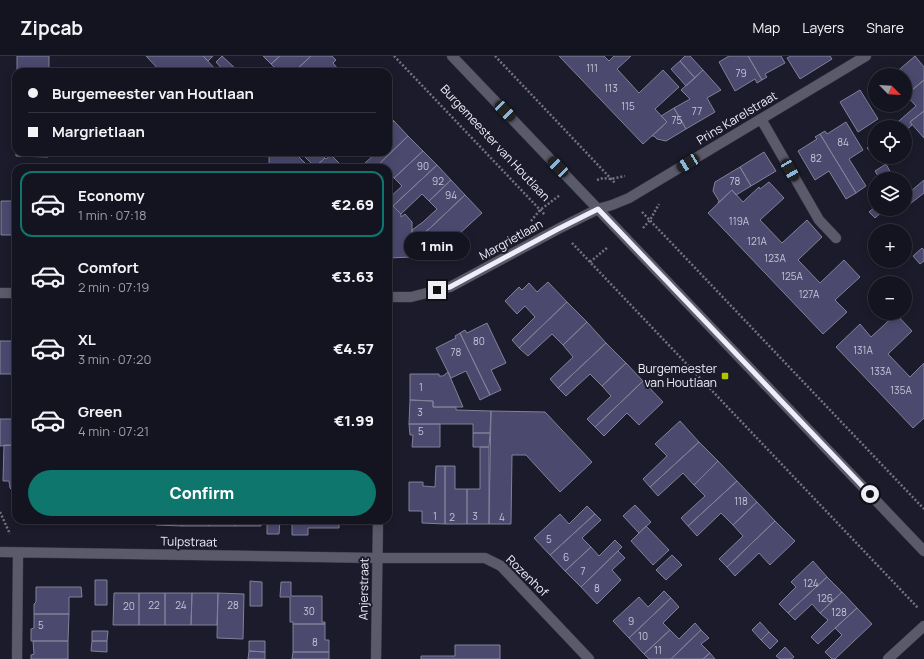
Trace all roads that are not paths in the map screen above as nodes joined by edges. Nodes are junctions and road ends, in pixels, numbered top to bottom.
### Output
1 (452, 56) edge
2 (866, 56) edge
3 (761, 119) junction
4 (598, 209) junction
5 (836, 238) dead end
6 (0, 293) edge
7 (12, 293) edge
8 (392, 297) edge
9 (378, 524) edge
10 (924, 551) edge
11 (0, 552) edge
12 (18, 553) junction
13 (377, 558) junction
14 (924, 626) edge
15 (17, 659) edge
16 (376, 659) edge
17 (589, 659) edge
18 (888, 659) edge

1 - 4 street
2 - 3 street, Prins Karelstraat
3 - 4 street, Prins Karelstraat
3 - 5 street
4 - 8 street, Margrietlaan
4 - 10 street
6 - 7 street
9 - 13 street, Anjerstraat
11 - 12 street, Tulpstraat
12 - 13 street, Tulpstraat
12 - 15 street
13 - 16 street, Anjerstraat
13 - 17 street, Rozenhof
14 - 18 street

